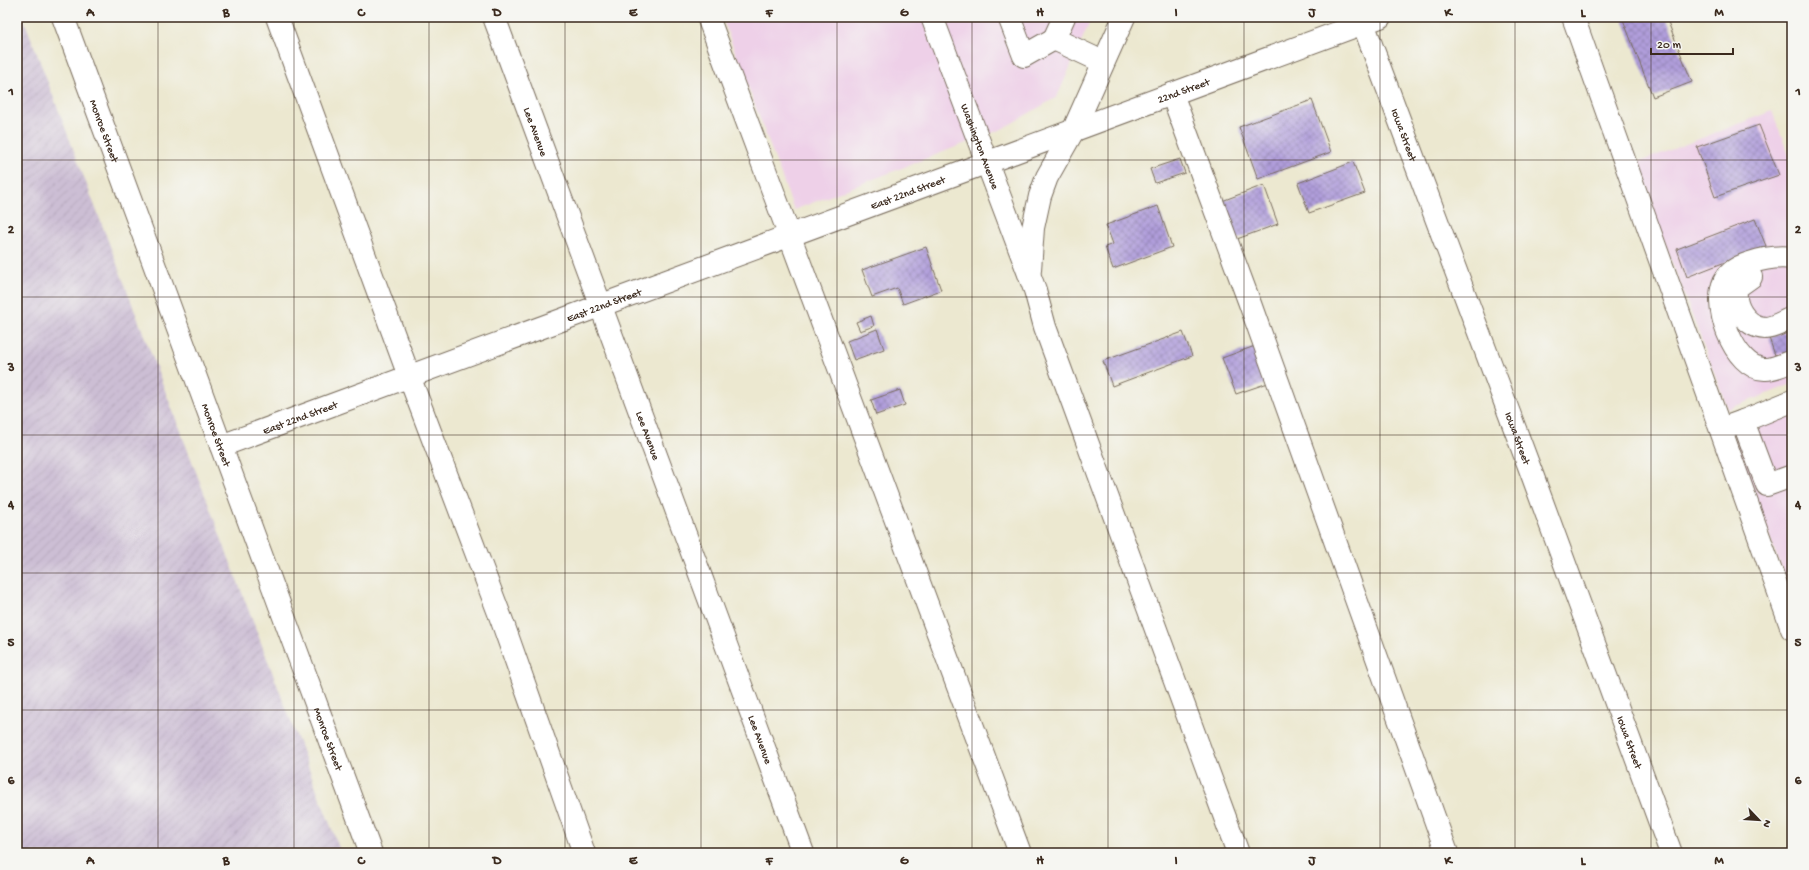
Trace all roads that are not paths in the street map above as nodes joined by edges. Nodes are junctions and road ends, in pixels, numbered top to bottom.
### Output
1 (62, 17) edge
2 (277, 17) edge
3 (494, 17) edge
4 (708, 17) edge
5 (932, 17) edge
6 (1009, 17) edge
7 (1064, 17) edge
8 (1124, 17) edge
9 (1573, 17) edge
10 (1372, 20) edge
11 (1054, 39) junction
12 (1103, 62) junction
13 (1172, 94) junction
14 (1073, 131) junction
15 (987, 162) junction
16 (788, 236) junction
17 (1792, 258) edge
18 (1792, 265) edge
19 (1029, 276) junction
20 (601, 305) junction
21 (1792, 318) edge
22 (1792, 361) edge
23 (409, 376) junction
24 (1792, 401) edge
25 (1743, 421) junction
26 (1720, 429) junction
27 (221, 446) junction
28 (1792, 476) edge
29 (1792, 629) edge
30 (371, 853) edge
31 (584, 853) edge
32 (803, 853) edge
33 (1020, 853) edge
34 (1238, 853) edge
35 (1447, 853) edge
36 (1670, 853) edge

1 - 27 street, Monroe Street
2 - 23 street
3 - 20 street, Lee Avenue
4 - 16 street
5 - 15 street, Washington Avenue
6 - 11 street
7 - 11 street
8 - 12 street
9 - 26 street
10 - 13 street, 22nd Street
10 - 36 street, Iowa Street
11 - 12 street
12 - 14 street
13 - 14 street, 22nd Street
13 - 35 street
14 - 15 street, 22nd Street
14 - 19 street
15 - 16 street, East 22nd Street
15 - 19 street, Washington Avenue
16 - 20 street, East 22nd Street
16 - 33 street
17 - 22 street
18 - 21 street
19 - 34 street, Washington Avenue
20 - 23 street, East 22nd Street
20 - 32 street, Lee Avenue
23 - 27 street, East 22nd Street
23 - 31 street
24 - 25 street
25 - 26 street
25 - 28 street
26 - 29 street
27 - 30 street, Monroe Street

